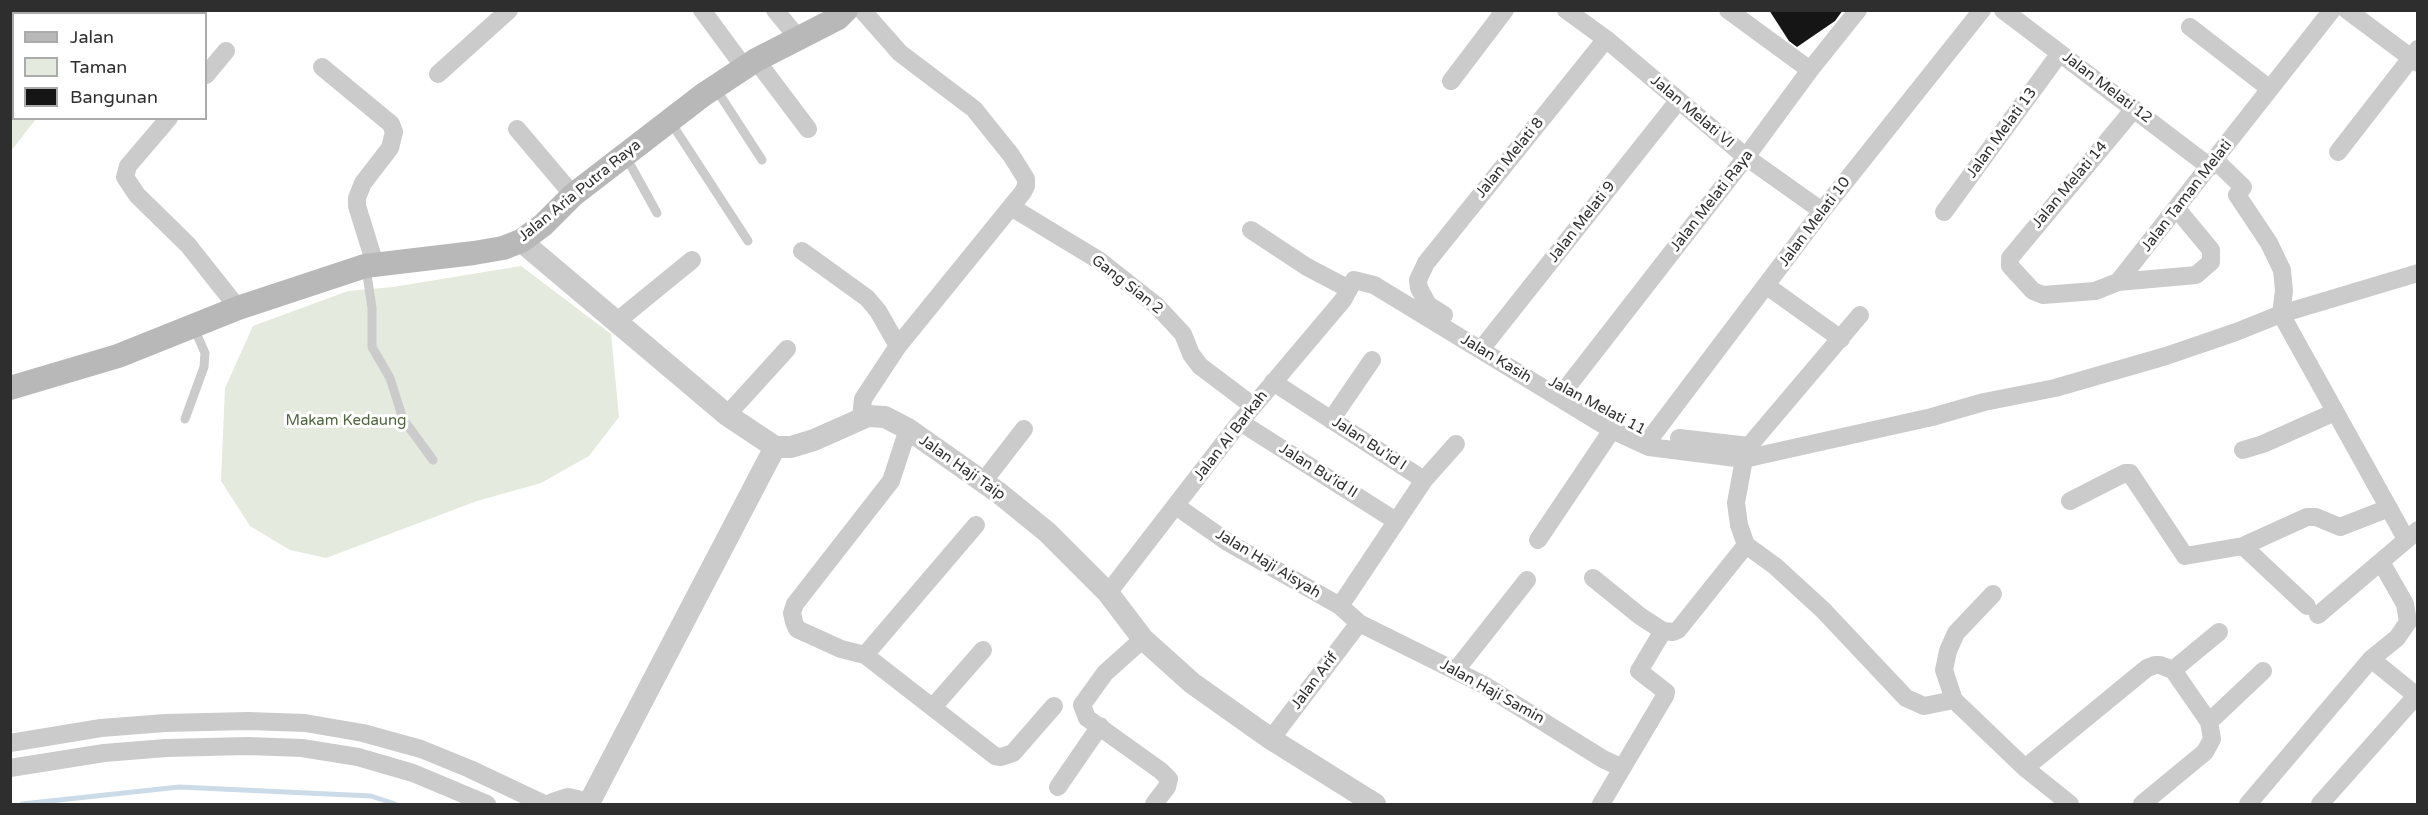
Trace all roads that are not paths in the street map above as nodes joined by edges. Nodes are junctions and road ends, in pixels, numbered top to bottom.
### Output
1 (702, 10) edge
2 (775, 10) edge
3 (846, 10) edge
4 (862, 10) edge
5 (1505, 10) edge
6 (1566, 10) edge
7 (1858, 10) edge
8 (1982, 10) edge
9 (2003, 10) edge
10 (2332, 10) edge
11 (2347, 10) edge
12 (1730, 11) edge
13 (499, 14) edge
14 (2190, 27) dead end
15 (798, 38) junction
16 (1606, 39) junction
17 (226, 51) dead end
18 (2060, 53) junction
19 (2415, 57) edge
20 (750, 63) junction
21 (322, 67) dead end
22 (1810, 70) junction
23 (207, 74) edge
24 (438, 74) dead end
25 (1451, 81) dead end
26 (715, 87) junction
27 (2270, 89) junction
28 (1678, 101) junction
29 (2134, 109) junction
30 (167, 120) edge
31 (670, 121) junction
32 (517, 129) dead end
33 (808, 129) dead end
34 (2338, 152) dead end
35 (625, 155) junction
36 (1746, 157) junction
37 (762, 160) dead end
38 (2213, 163) junction
39 (573, 195) junction
40 (1011, 207) junction
41 (2177, 209) junction
42 (1822, 211) junction
43 (1944, 212) dead end
44 (657, 213) dead end
45 (1251, 230) dead end
46 (521, 241) junction
47 (748, 241) dead end
48 (802, 251) dead end
49 (692, 260) dead end
50 (370, 265) junction
51 (2418, 273) edge
52 (1418, 280) joint
53 (2118, 282) junction
54 (1352, 284) junction
55 (1767, 286) junction
56 (238, 308) junction
57 (2281, 314) junction
58 (1860, 315) dead end
59 (616, 322) junction
60 (193, 326) junction
61 (1841, 339) junction
62 (1486, 343) junction
63 (898, 346) junction
64 (788, 349) dead end
65 (1372, 360) dead end
66 (1273, 382) junction
67 (10, 388) edge
68 (1564, 391) junction
69 (1253, 406) junction
70 (2335, 412) junction
71 (727, 415) junction
72 (861, 418) junction
73 (185, 419) dead end
74 (1331, 420) junction
75 (1240, 422) junction
76 (908, 429) junction
77 (1024, 429) dead end
78 (1612, 430) junction
79 (1652, 435) junction
80 (1456, 444) dead end
81 (775, 447) junction
82 (2243, 450) dead end
83 (1744, 459) junction
84 (433, 460) dead end
85 (1424, 480) junction
86 (983, 482) junction
87 (2070, 501) dead end
88 (1176, 506) junction
89 (2389, 508) junction
90 (1396, 521) junction
91 (976, 525) dead end
92 (2412, 535) edge
93 (1538, 540) dead end
94 (1746, 545) junction
95 (2243, 546) junction
96 (2381, 562) junction
97 (1593, 578) dead end
98 (1527, 580) dead end
99 (1108, 593) junction
100 (1993, 594) dead end
101 (1340, 606) junction
102 (1359, 623) junction
103 (1663, 631) junction
104 (2219, 632) dead end
105 (1143, 639) junction
106 (983, 650) dead end
107 (865, 655) junction
108 (2372, 659) junction
109 (1456, 670) junction
110 (2173, 670) junction
111 (2263, 671) dead end
112 (2417, 696) edge
113 (1954, 700) junction
114 (933, 706) junction
115 (1054, 706) dead end
116 (2209, 722) junction
117 (165, 723) junction
118 (1100, 726) junction
119 (1271, 739) junction
120 (10, 743) edge
121 (166, 748) junction
122 (10, 768) edge
123 (1622, 768) junction
124 (2025, 768) junction
125 (1058, 787) dead end
126 (1371, 803) edge
127 (487, 804) edge
128 (544, 804) edge
129 (553, 804) edge
130 (589, 804) edge
131 (1154, 804) edge
132 (1601, 804) edge
133 (2070, 804) edge
134 (2142, 804) edge
135 (2248, 804) edge
136 (2320, 804) edge

1 - 20 street
2 - 15 street
3 - 15 main road, Jalan Aria Putra Raya
4 - 40 street
5 - 25 street
6 - 16 street, Jalan Melati VI
7 - 22 street, Jalan Melati Raya
8 - 42 street, Jalan Melati 10
9 - 18 street, Jalan Melati 12
10 - 27 street, Jalan Taman Melati
11 - 19 street
12 - 22 street
13 - 24 street
14 - 27 street
15 - 20 main road, Jalan Aria Putra Raya
16 - 28 street, Jalan Melati VI
16 - 52 street, Jalan Melati 8
17 - 23 street
18 - 29 street, Jalan Melati 12
18 - 43 street, Jalan Melati 13
19 - 34 street
20 - 26 main road, Jalan Aria Putra Raya
20 - 33 street
21 - 50 street
22 - 36 street, Jalan Melati Raya
26 - 31 main road, Jalan Aria Putra Raya
26 - 37 lane
27 - 38 street, Jalan Taman Melati
28 - 36 street, Jalan Melati VI
28 - 62 street, Jalan Melati 9
29 - 38 street, Jalan Melati 12
29 - 53 street, Jalan Melati 14
30 - 56 street
31 - 35 main road, Jalan Aria Putra Raya
31 - 47 lane
32 - 39 street
35 - 39 main road, Jalan Aria Putra Raya
35 - 44 lane
36 - 42 street, Jalan Melati VI
36 - 68 street, Jalan Melati Raya
38 - 41 street, Jalan Taman Melati
38 - 57 street, Jalan Melati 12
39 - 46 main road, Jalan Aria Putra Raya
40 - 63 street
40 - 69 street, Gang Sian 2
41 - 53 street, Jalan Taman Melati
41 - 53 street
42 - 55 street, Jalan Melati 10
45 - 54 street, Jalan Kasih
46 - 50 main road, Jalan Aria Putra Raya
46 - 59 street
48 - 63 street
49 - 59 street
50 - 56 main road, Jalan Aria Putra Raya
50 - 84 lane
51 - 57 street, Jalan Kasih
52 - 62 street, Jalan Melati 11
54 - 66 street, Jalan Al Barkah
54 - 78 street, Jalan Kasih
55 - 61 street
55 - 79 street, Jalan Melati 10
56 - 60 main road, Jalan Aria Putra Raya
57 - 70 street
57 - 83 street, Jalan Kasih
58 - 61 street, Jalan Melati 11
59 - 71 street
60 - 67 main road, Jalan Aria Putra Raya
60 - 73 lane
61 - 79 street, Jalan Melati 11
62 - 68 street, Jalan Melati 11
63 - 72 street
64 - 71 street
65 - 74 street
66 - 69 street, Jalan Al Barkah
66 - 74 street, Jalan Bu’id I
68 - 79 street, Jalan Melati 11
69 - 75 street, Jalan Al Barkah
70 - 82 street
70 - 89 street
71 - 81 street
72 - 76 street, Jalan Haji Taip
72 - 81 street, Jalan Haji Taip
74 - 85 street, Jalan Bu’id I
75 - 88 street, Jalan Al Barkah
75 - 90 street, Jalan Bu’id II
76 - 86 street, Jalan Haji Taip
76 - 107 street
77 - 86 street
78 - 83 street, Jalan Kasih
78 - 93 street
80 - 85 street
81 - 130 street
83 - 94 street
85 - 90 street
86 - 99 street, Jalan Haji Taip
87 - 95 street
88 - 99 street, Jalan Al Barkah
88 - 101 street, Jalan Haji Aisyah
89 - 92 street
89 - 95 street
90 - 101 street
91 - 107 street
92 - 96 street
94 - 103 street
94 - 113 street
95 - 96 street
96 - 108 street
97 - 103 street
98 - 109 street
99 - 105 street, Jalan Haji Taip
100 - 113 street
101 - 102 street, Jalan Haji Aisyah
102 - 109 street, Jalan Haji Samin
102 - 119 street, Jalan Arif
103 - 123 street
104 - 110 street
105 - 118 street
105 - 119 street, Jalan Haji Taip
106 - 114 street
107 - 114 street
108 - 112 street
108 - 135 street
109 - 123 street, Jalan Haji Samin
110 - 116 street
110 - 124 street
111 - 116 street
112 - 136 street
113 - 124 street
114 - 115 street
116 - 134 street
117 - 120 street
117 - 121 street
117 - 128 street
118 - 125 street
118 - 131 street
119 - 126 street, Jalan Haji Taip
121 - 122 street
121 - 127 street
123 - 132 street
124 - 133 street
129 - 130 street

